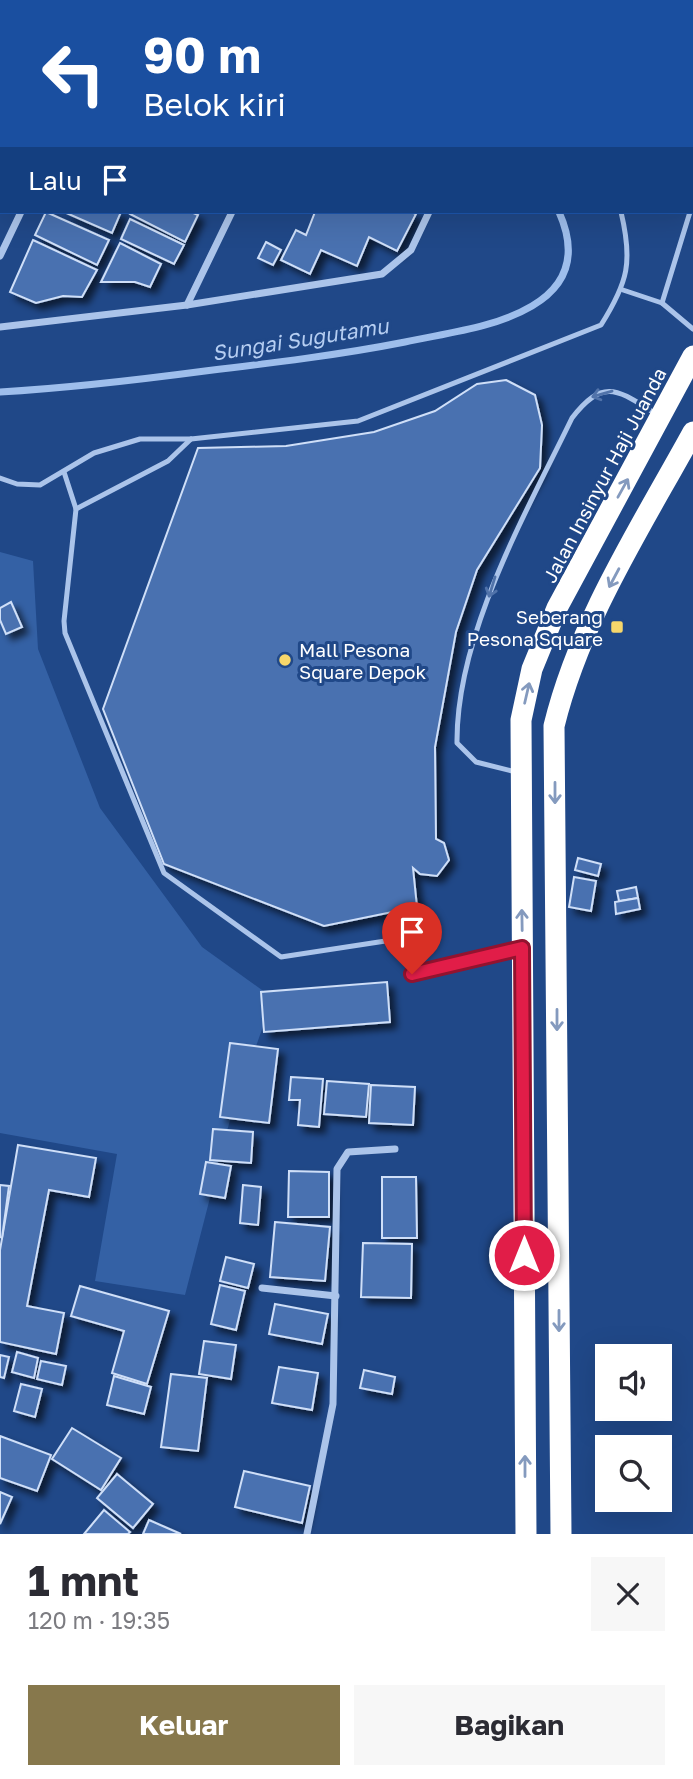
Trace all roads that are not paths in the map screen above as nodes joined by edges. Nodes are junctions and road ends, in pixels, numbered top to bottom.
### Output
1 (20, 214) edge
2 (231, 214) edge
3 (428, 214) edge
4 (621, 214) edge
5 (689, 214) edge
6 (0, 256) edge
7 (623, 290) junction
8 (662, 303) junction
9 (187, 304) junction
10 (0, 327) edge
11 (693, 329) edge
12 (693, 356) edge
13 (662, 418) junction
14 (693, 432) edge
15 (191, 439) junction
16 (64, 472) junction
17 (0, 478) edge
18 (76, 509) junction
19 (520, 774) junction
20 (405, 938) dead end
21 (522, 948) junction
22 (412, 974) dead end
23 (395, 1149) dead end
24 (262, 1288) dead end
25 (336, 1296) junction
26 (307, 1534) edge
27 (526, 1534) edge
28 (561, 1534) edge

1 - 6 street
2 - 9 street
3 - 9 street
4 - 7 lane
5 - 8 lane
7 - 8 lane
7 - 15 lane
8 - 11 lane
9 - 10 street
12 - 13 highway, Jalan Insinyur Haji Juanda
19 -> 13 highway, Jalan Insinyur Haji Juanda
13 -> 19 lane
14 -> 28 highway
15 - 16 lane
15 - 18 lane
16 - 17 lane
16 - 18 lane
18 - 20 lane
21 -> 19 highway, Jalan Insinyur Haji Juanda
21 - 22 lane
27 -> 21 highway, Jalan Insinyur Haji Juanda
23 - 25 street
24 - 25 street
25 - 26 street

